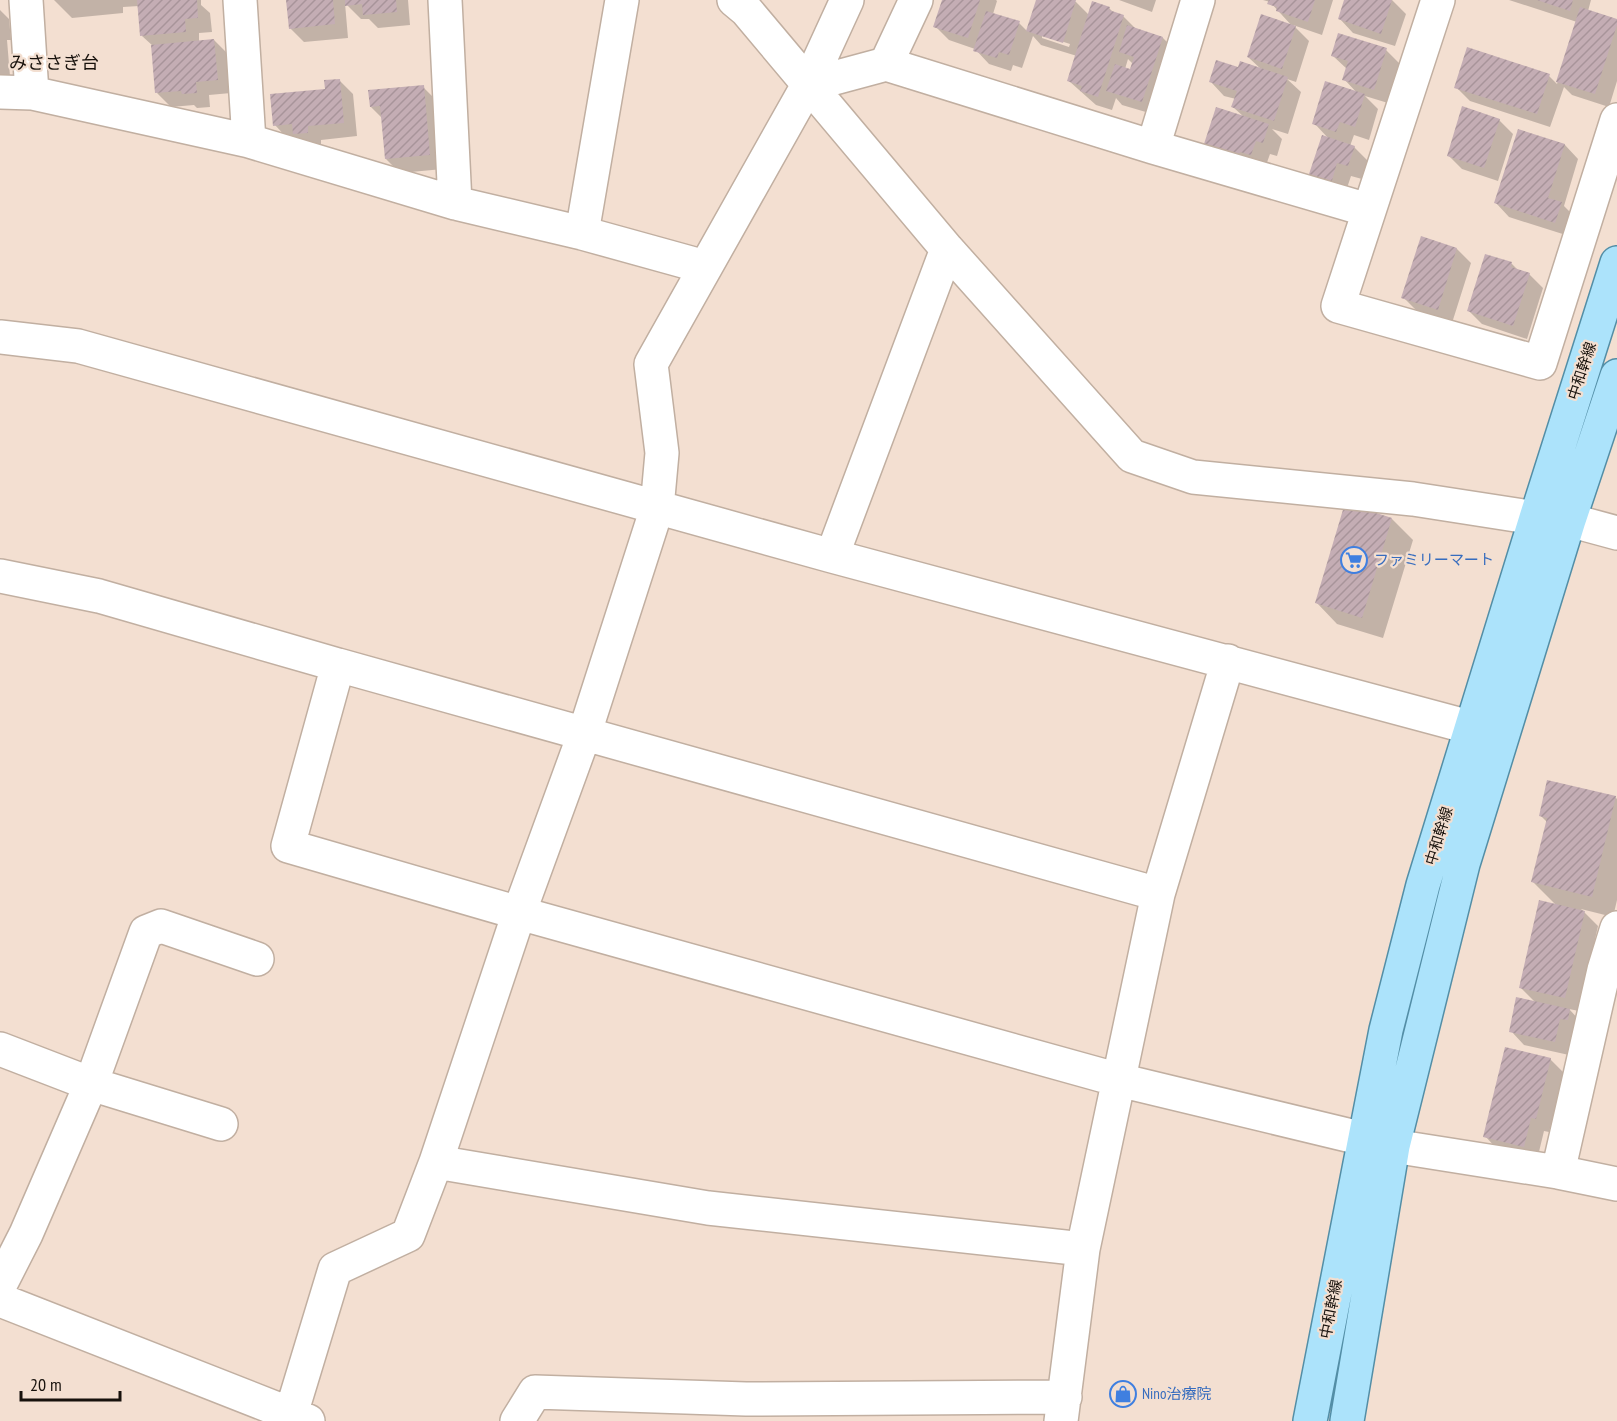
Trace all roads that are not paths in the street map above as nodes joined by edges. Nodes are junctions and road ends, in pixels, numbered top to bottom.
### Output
1 (26, 0) edge
2 (240, 0) edge
3 (445, 0) edge
4 (622, 0) edge
5 (734, 0) edge
6 (846, 0) edge
7 (916, 0) edge
8 (1198, 0) edge
9 (1438, 0) edge
10 (886, 64) junction
11 (808, 85) junction
12 (0, 92) edge
13 (32, 93) junction
14 (1617, 120) edge
15 (249, 141) junction
16 (1153, 147) junction
17 (454, 203) junction
18 (1368, 210) junction
19 (582, 233) junction
20 (947, 249) junction
21 (1617, 263) edge
22 (705, 267) junction
23 (0, 337) edge
24 (1617, 376) edge
25 (657, 508) junction
26 (1536, 518) junction
27 (1569, 520) junction
28 (1617, 533) edge
29 (832, 556) junction
30 (0, 576) edge
31 (1228, 661) junction
32 (338, 665) junction
33 (1472, 727) junction
34 (584, 735) junction
35 (1504, 736) junction
36 (1158, 894) junction
37 (519, 913) junction
38 (1617, 928) edge
39 (257, 959) dead end
40 (0, 1049) edge
41 (1119, 1080) junction
42 (91, 1084) junction
43 (222, 1124) dead end
44 (1378, 1143) junction
45 (436, 1162) junction
46 (1558, 1172) junction
47 (1617, 1184) edge
48 (1083, 1249) junction
49 (0, 1285) edge
50 (0, 1300) edge
51 (1063, 1409) edge
52 (299, 1418) edge
53 (517, 1421) edge
54 (1310, 1421) edge
55 (1347, 1421) edge

1 - 13 street
2 - 15 street
3 - 17 street
4 - 19 street
5 - 11 street
6 - 11 street
7 - 10 street
8 - 16 street
9 - 18 street
10 - 11 street
10 - 16 street
11 - 20 street
11 - 22 street
12 - 13 street
13 - 15 street
14 - 18 street
15 - 17 street
16 - 18 street
17 - 19 street
19 - 22 street
20 - 26 street
20 - 29 street
21 - 26 main road, 中和幹線
22 - 25 street
23 - 25 street
24 - 27 main road, 中和幹線
25 - 29 street
25 - 34 street
26 - 27 street
26 - 33 main road, 中和幹線
27 - 28 street
27 - 35 main road, 中和幹線
29 - 31 street
30 - 32 street
31 - 33 street
31 - 36 street
32 - 34 street
32 - 37 street
33 - 35 street
33 - 44 main road, 中和幹線
34 - 36 street
34 - 37 street
35 - 44 main road, 中和幹線
36 - 41 street
37 - 41 street
37 - 45 street
38 - 46 street
39 - 42 street
40 - 42 street
41 - 44 street
41 - 48 street
42 - 43 street
42 - 49 street
44 - 46 street
44 - 54 main road, 中和幹線
44 - 55 main road, 中和幹線
45 - 48 street
45 - 52 street
46 - 47 street
48 - 51 street
50 - 52 street
51 - 53 street

